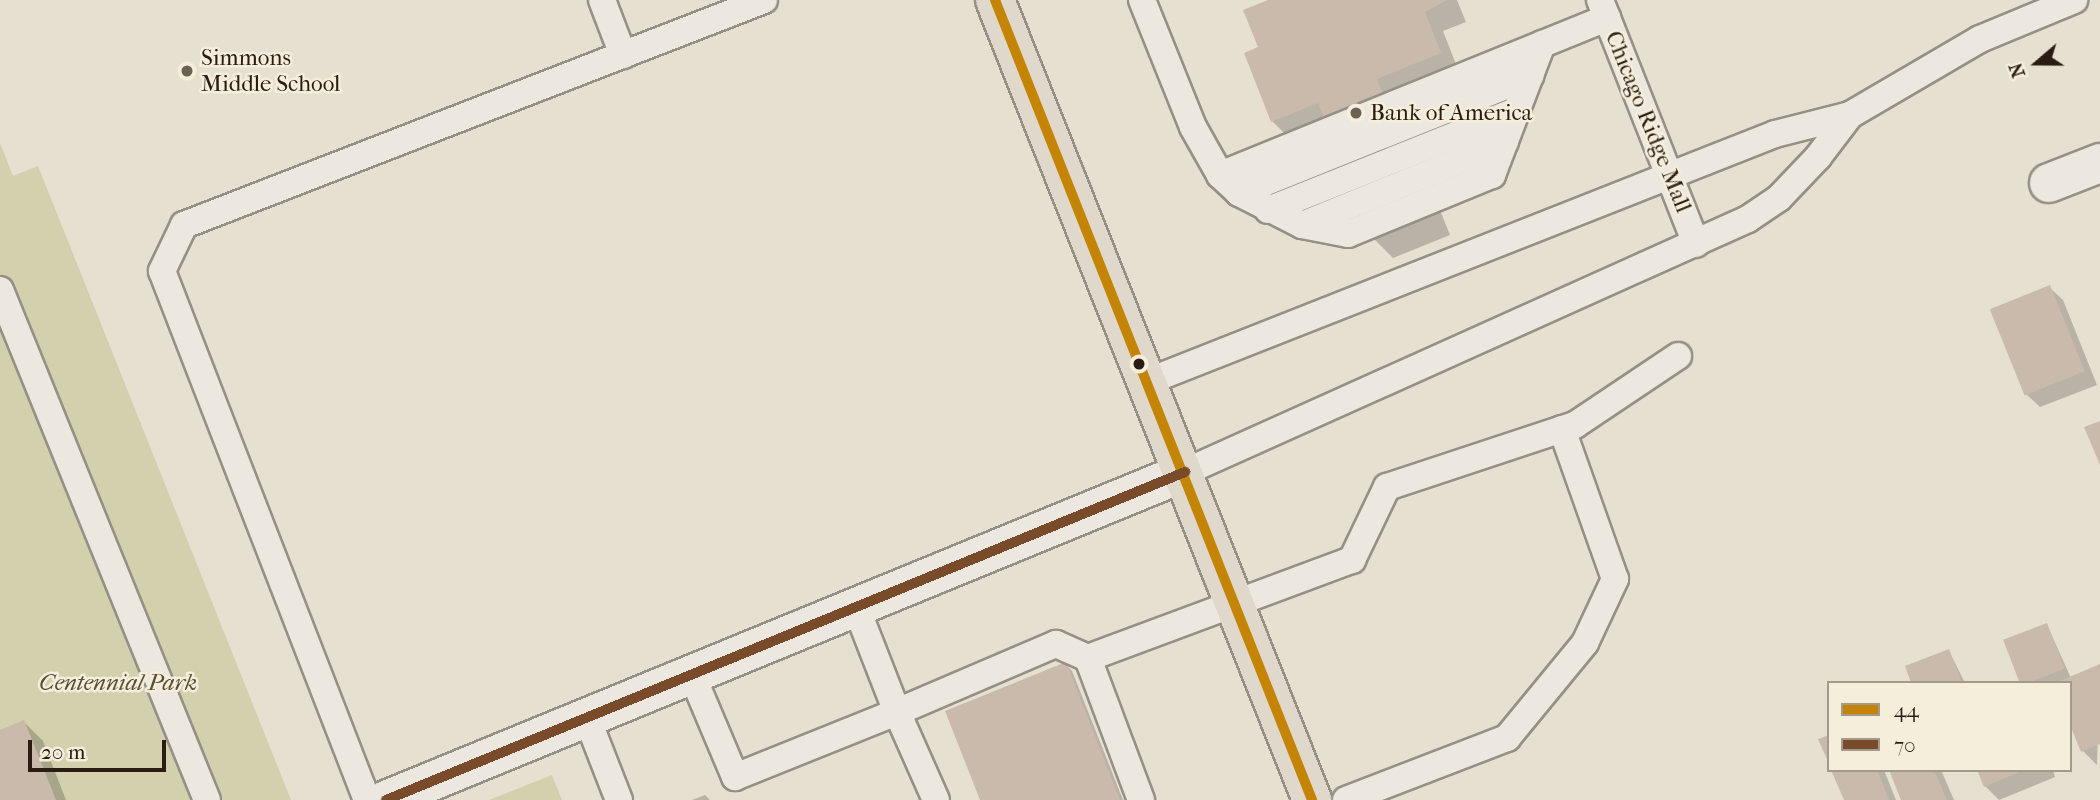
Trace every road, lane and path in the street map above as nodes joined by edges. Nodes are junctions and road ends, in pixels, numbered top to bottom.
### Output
1 (601, 0) edge
2 (764, 0) edge
3 (995, 0) edge
4 (1142, 0) edge
5 (2074, 0) edge
6 (1603, 9) edge
7 (1542, 44) junction
8 (623, 55) junction
9 (1530, 76) junction
10 (1516, 111) junction
11 (1850, 114) junction
12 (2100, 163) edge
13 (1220, 174) junction
14 (1669, 176) junction
15 (2049, 183) dead end
16 (1240, 193) junction
17 (1268, 210) junction
18 (1696, 244) junction
19 (0, 289) edge
20 (1678, 356) dead end
21 (1149, 381) junction
22 (1562, 429) junction
23 (1185, 472) junction
24 (1236, 604) junction
25 (856, 607) junction
26 (1088, 658) junction
27 (692, 675) junction
28 (897, 712) junction
29 (587, 718) junction
30 (207, 800) edge
31 (367, 800) edge
32 (386, 800) edge
33 (619, 800) edge
34 (936, 800) edge
35 (1141, 800) edge
36 (1312, 800) edge
37 (1346, 800) edge

1 - 8 lane
2 - 8 lane
3 - 21 main road
4 - 13 lane
5 - 11 lane
6 - 7 lane
6 - 14 lane, Chicago Ridge Mall
7 - 9 lane
7 - 13 lane
8 - 31 lane
9 - 10 lane
9 - 16 lane
10 - 17 lane
10 - 17 lane
11 - 14 lane
11 - 18 lane
12 - 15 street
13 - 16 lane
14 - 18 lane, Chicago Ridge Mall
14 - 21 lane
16 - 17 lane
18 - 23 lane
19 - 30 lane
20 - 22 lane
21 - 23 main road
22 - 24 lane
22 - 37 lane
23 - 24 main road
23 - 25 street
24 - 26 lane
24 - 36 main road
25 - 27 street
25 - 28 lane
26 - 28 lane
26 - 35 lane
27 - 28 lane
27 - 29 street
28 - 34 lane
29 - 32 street
29 - 33 lane

